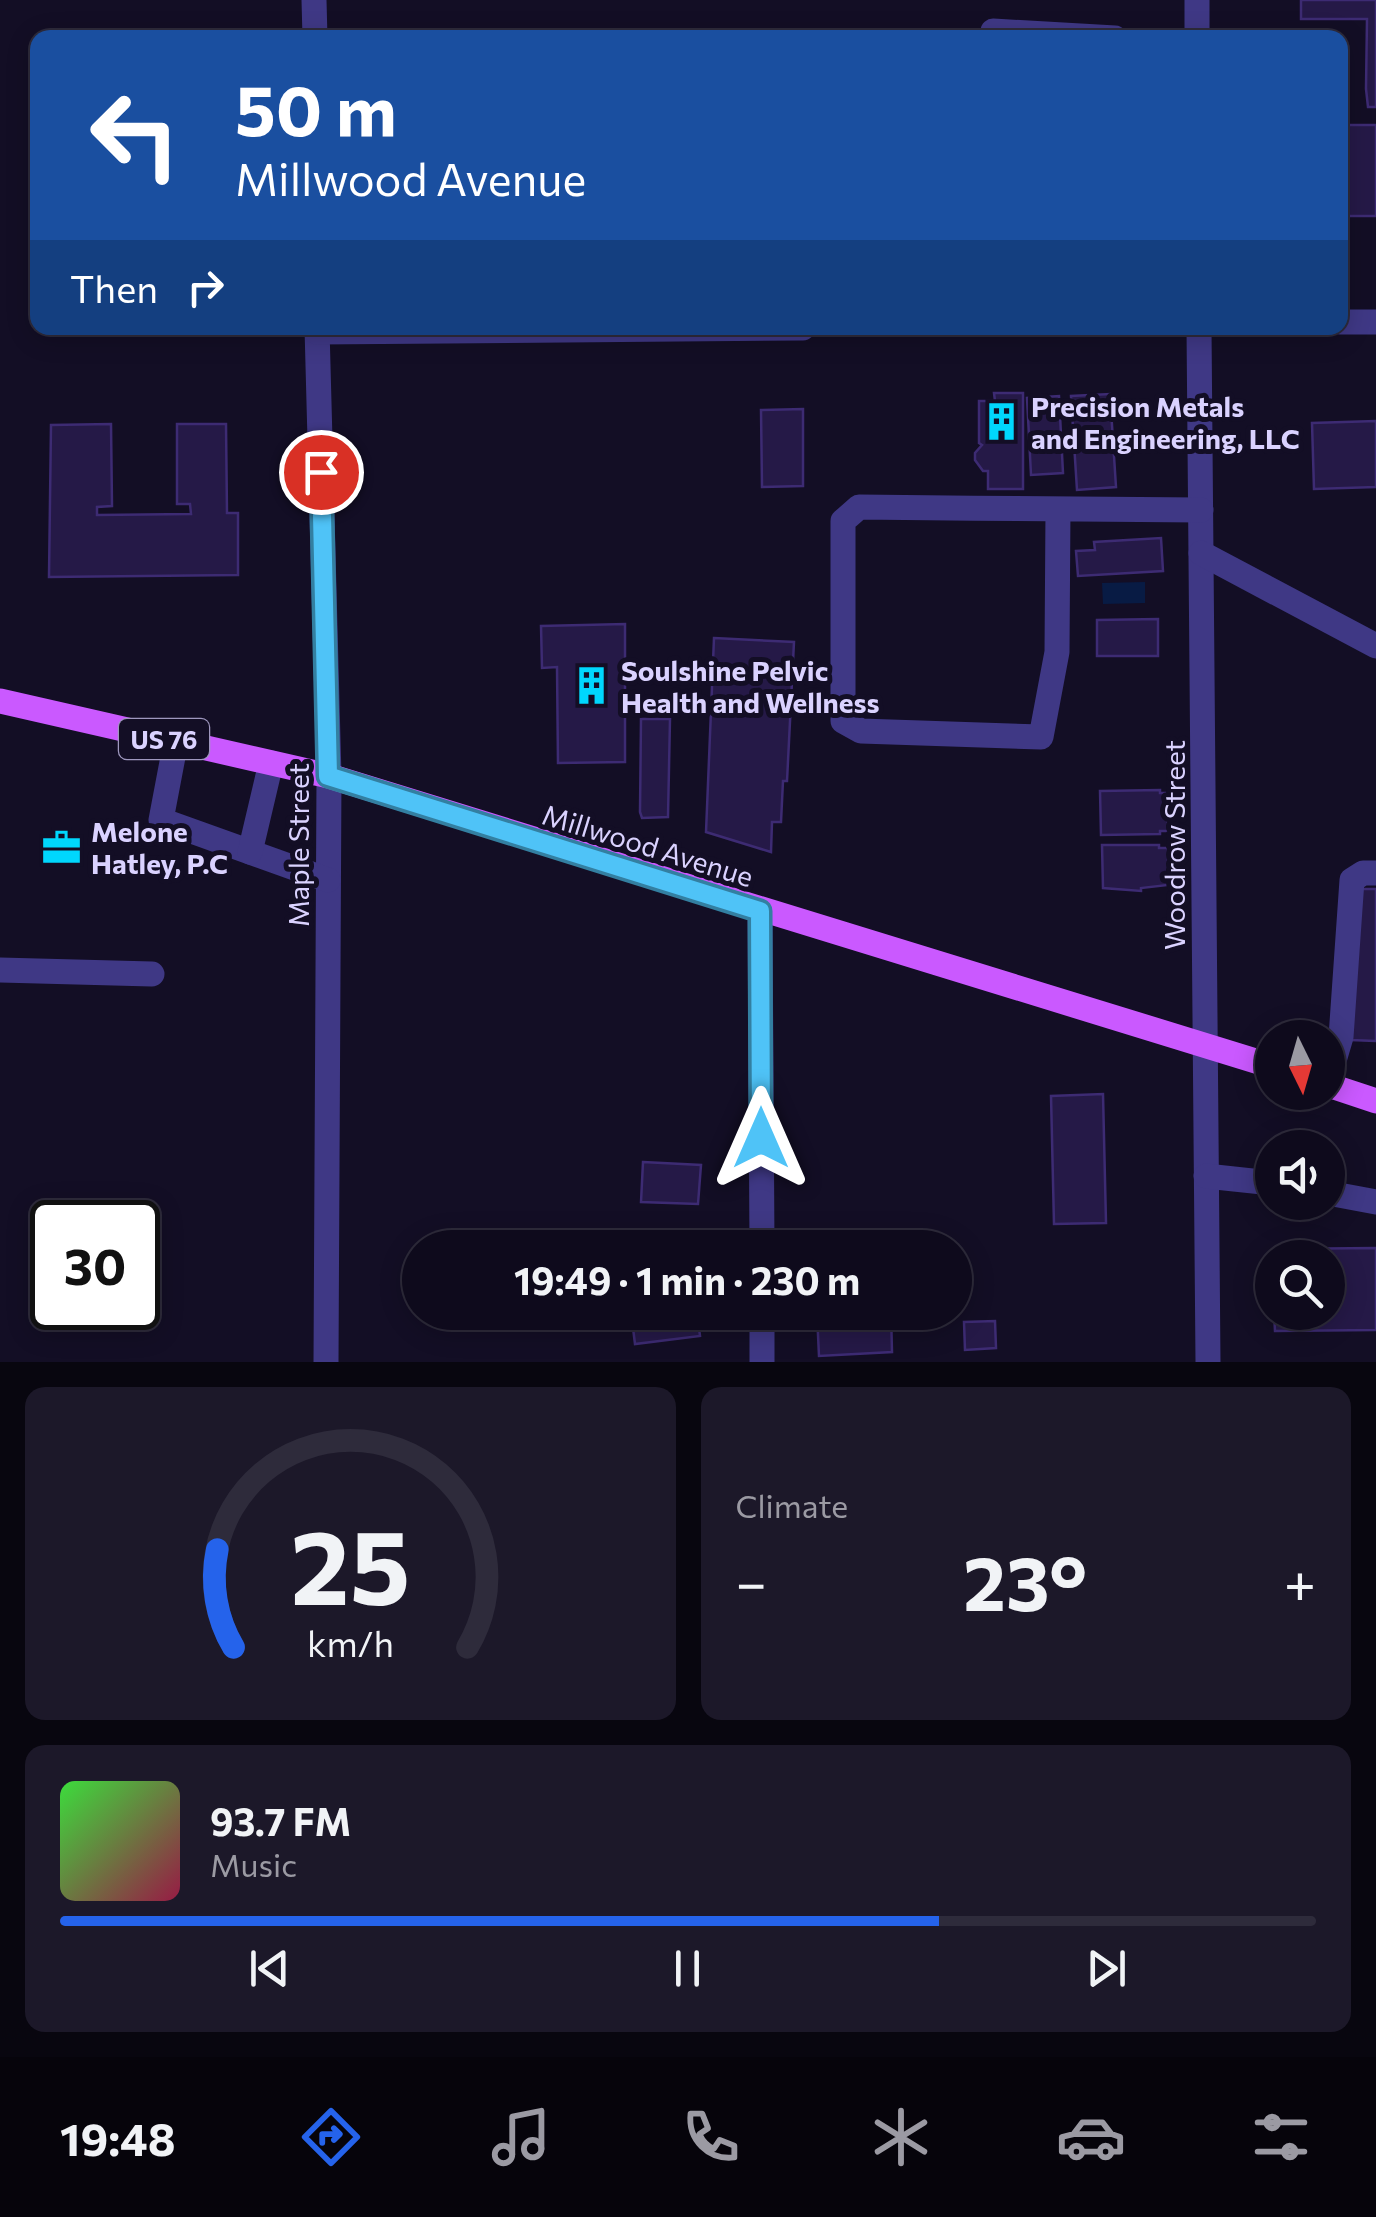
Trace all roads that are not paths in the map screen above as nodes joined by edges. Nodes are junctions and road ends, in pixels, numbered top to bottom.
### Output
1 (314, 0) edge
2 (1196, 0) edge
3 (315, 30) edge
4 (1197, 30) edge
5 (1348, 322) edge
6 (1376, 322) edge
7 (317, 335) edge
8 (1200, 335) edge
9 (1058, 509) junction
10 (1201, 510) junction
11 (1201, 553) junction
12 (1376, 646) edge
13 (0, 701) edge
14 (176, 742) junction
15 (271, 764) junction
16 (328, 776) junction
17 (250, 852) junction
18 (1376, 873) edge
19 (328, 880) junction
20 (760, 911) junction
21 (0, 970) edge
22 (152, 974) dead end
23 (1342, 1020) edge
24 (1206, 1044) junction
25 (1255, 1060) edge
26 (1345, 1089) edge
27 (1376, 1101) edge
28 (1206, 1176) junction
29 (1255, 1180) edge
30 (1345, 1196) edge
31 (1376, 1202) edge
32 (762, 1230) edge
33 (762, 1330) edge
34 (326, 1362) edge
35 (762, 1362) edge
36 (1208, 1362) edge

1 - 3 street
2 - 4 street
5 - 6 street
7 - 16 street, Maple Street
8 - 10 street, Woodrow Street
9 - 9 street
9 - 10 street
10 - 11 street, Woodrow Street
11 - 12 street
11 - 24 street, Woodrow Street
13 - 14 main road, Millwood Avenue / US 76
14 - 15 main road, Millwood Avenue / US 76
14 - 17 street
15 - 16 main road, Millwood Avenue / US 76
15 - 17 street
16 - 19 street, Maple Street
16 - 20 main road, Millwood Avenue / US 76
17 - 19 street
18 - 23 street
19 - 34 street, Maple Street
20 - 24 main road, Millwood Avenue / US 76
20 - 32 street
21 - 22 street
24 - 25 main road, Millwood Avenue / US 76
24 - 28 street, Woodrow Street
26 - 27 main road
28 - 29 street
28 - 36 street, Woodrow Street
30 - 31 street
33 - 35 street

